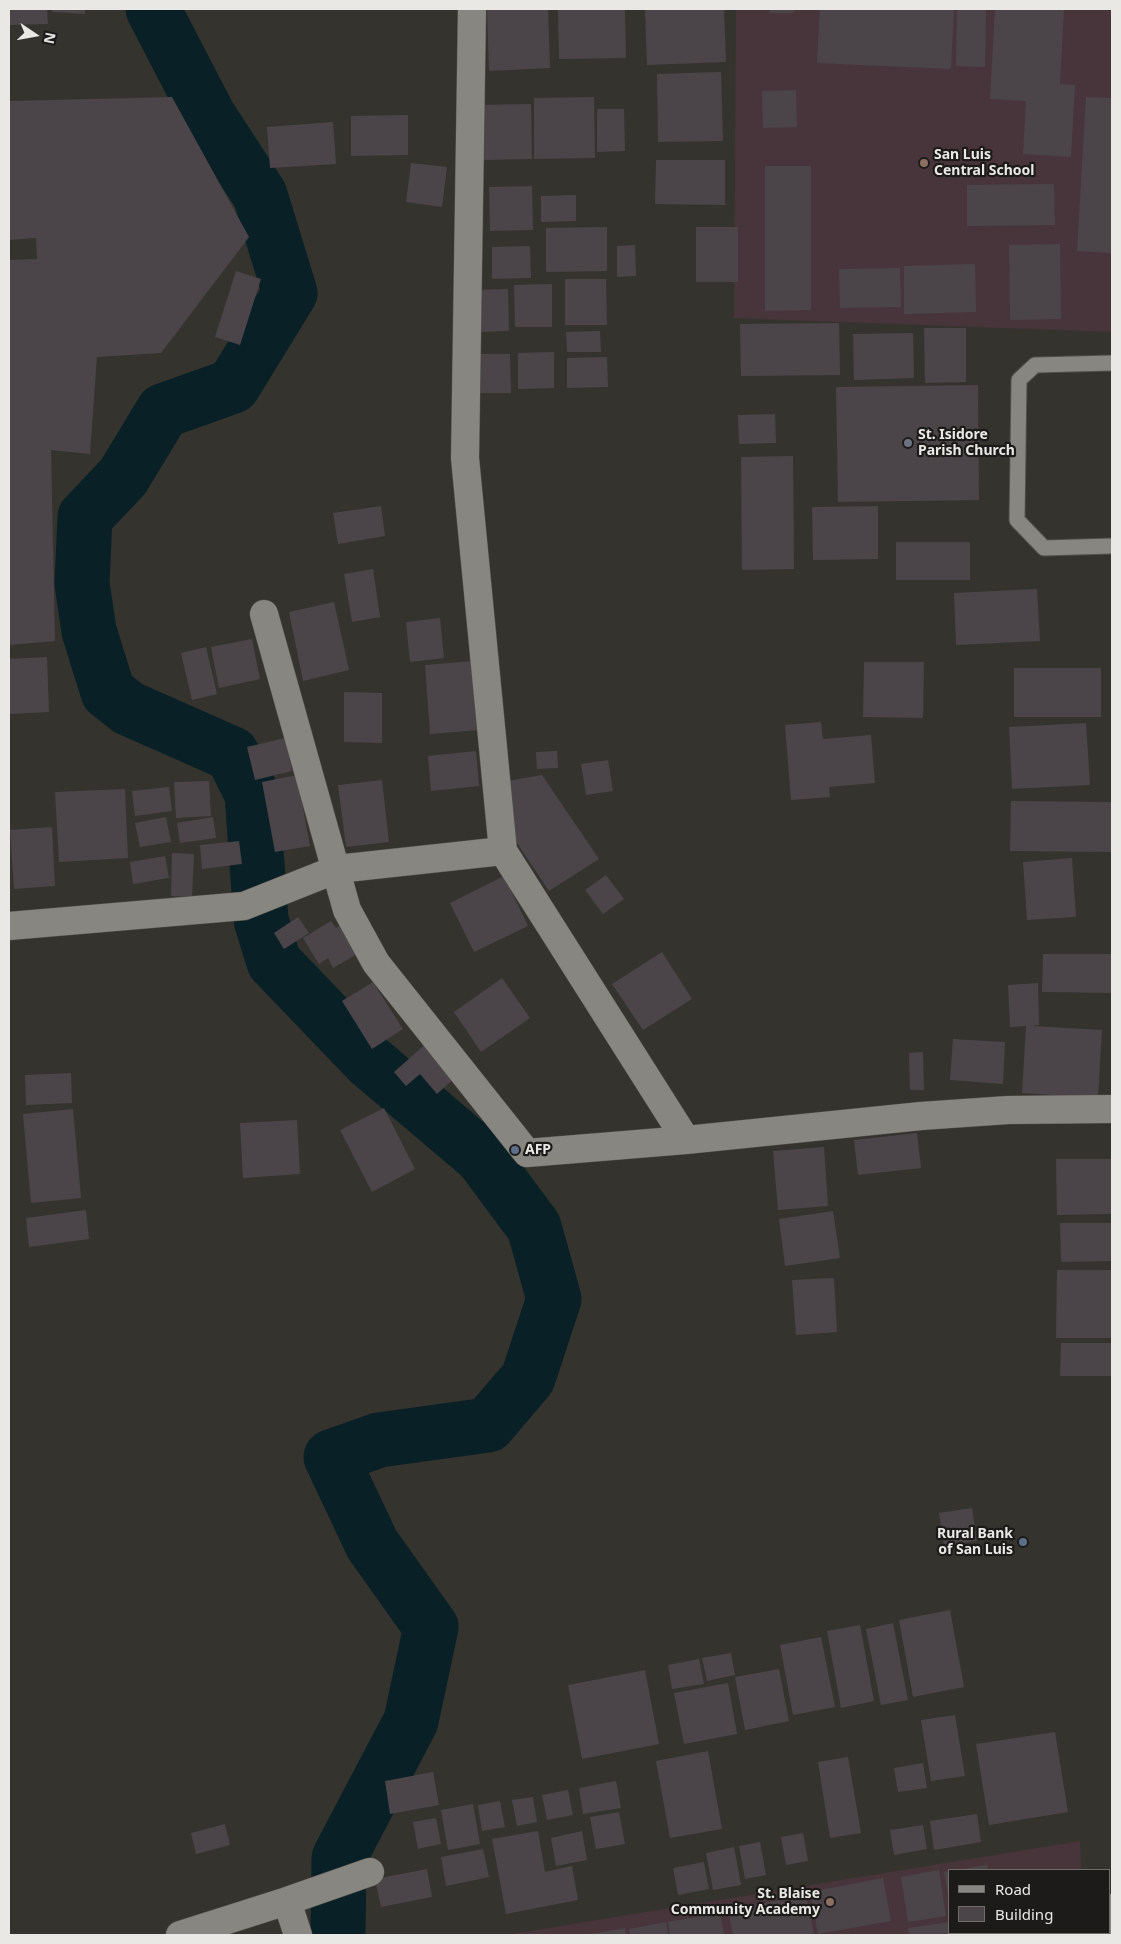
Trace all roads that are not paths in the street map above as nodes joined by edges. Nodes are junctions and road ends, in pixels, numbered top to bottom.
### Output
1 (472, 9) edge
2 (1112, 363) edge
3 (1112, 546) edge
4 (264, 614) dead end
5 (503, 851) junction
6 (337, 869) junction
7 (9, 926) edge
8 (1112, 1109) edge
9 (686, 1140) junction
10 (370, 1872) dead end
11 (287, 1900) junction
12 (1112, 1908) edge
13 (180, 1935) edge
14 (298, 1935) edge
15 (1112, 1935) edge

1 - 5 street
2 - 3 lane
4 - 6 street
5 - 6 street
5 - 9 street
6 - 7 street
6 - 9 street
8 - 9 street
10 - 11 street
11 - 13 street
11 - 14 street
12 - 15 street

